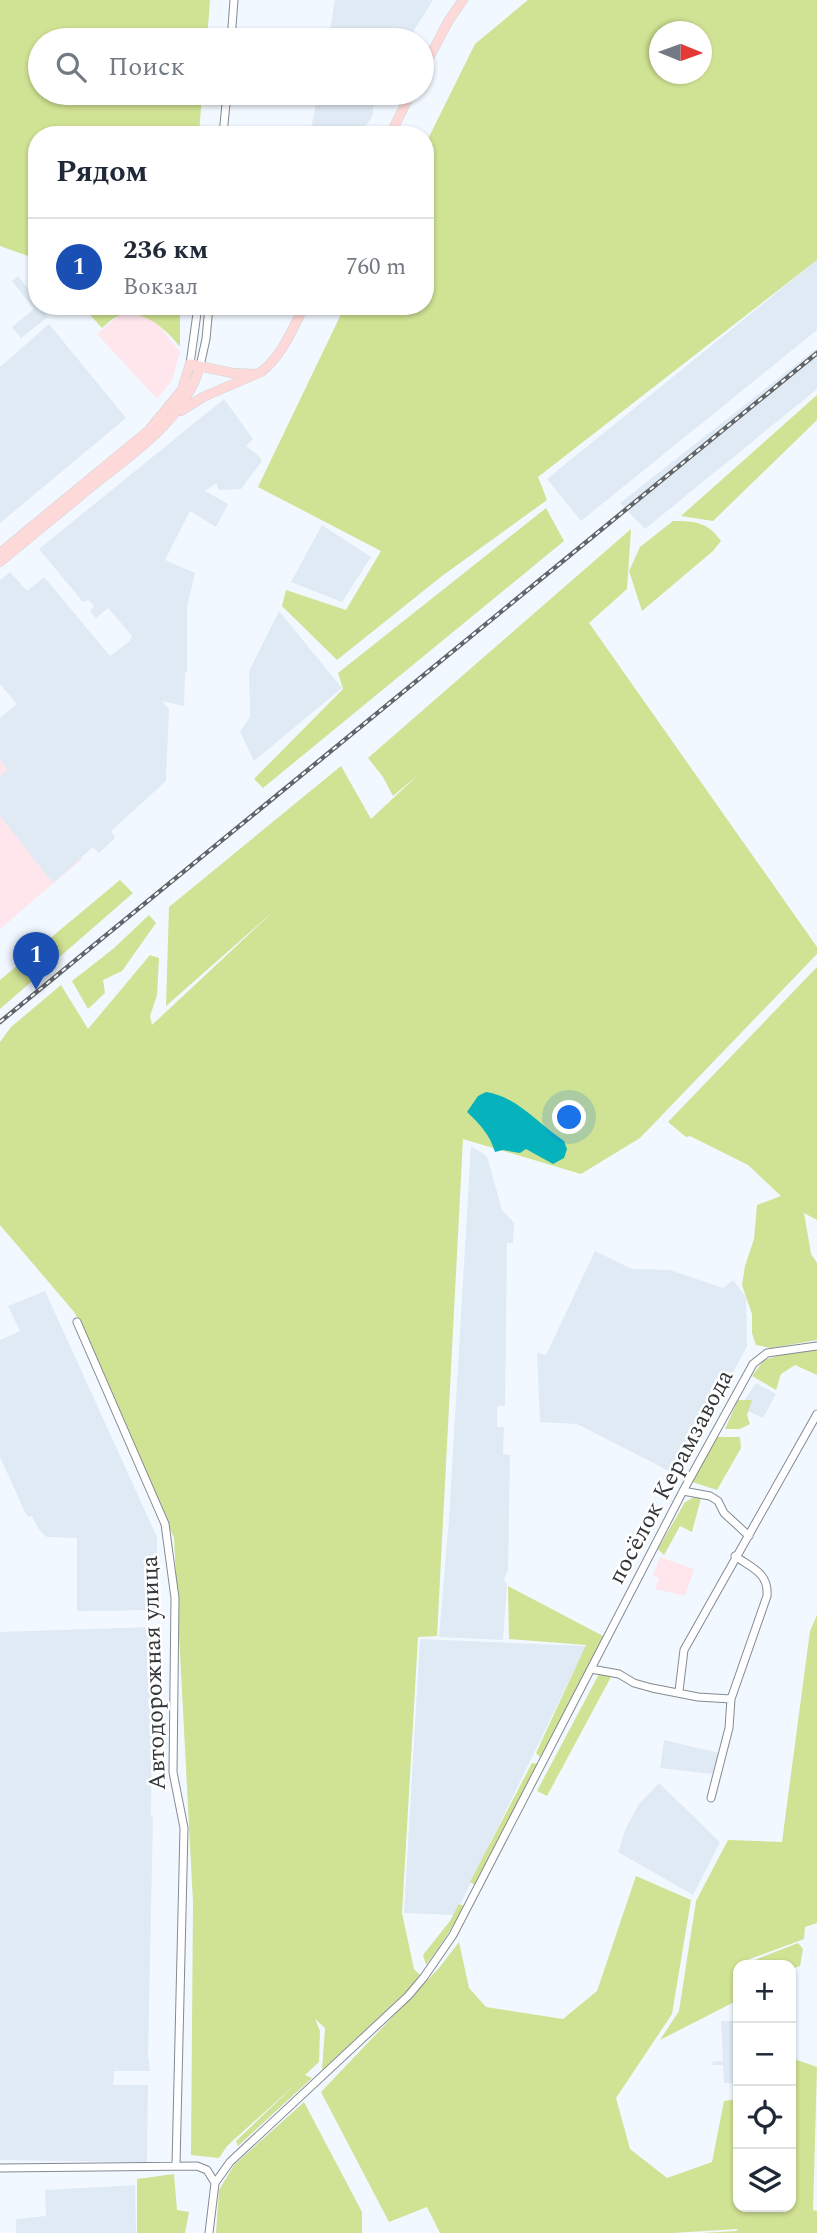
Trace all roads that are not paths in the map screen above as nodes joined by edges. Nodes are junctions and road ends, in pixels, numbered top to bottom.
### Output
1 (234, 0) edge
2 (463, 0) edge
3 (232, 28) edge
4 (434, 48) edge
5 (226, 105) edge
6 (405, 105) edge
7 (224, 126) edge
8 (394, 126) edge
9 (197, 315) edge
10 (208, 315) edge
11 (299, 315) edge
12 (190, 364) junction
13 (200, 366) junction
14 (256, 374) junction
15 (170, 419) junction
16 (1, 556) edge
17 (77, 1322) dead end
18 (817, 1346) edge
19 (817, 1414) edge
20 (683, 1491) junction
21 (749, 1536) junction
22 (735, 1556) junction
23 (591, 1669) junction
24 (679, 1691) junction
25 (731, 1699) junction
26 (711, 1798) dead end
27 (176, 2165) junction
28 (0, 2168) edge
29 (215, 2183) junction
30 (209, 2233) edge

1 - 3 street
2 - 4 main road
5 - 7 street
6 - 8 main road
9 - 12 street
10 - 13 street
11 - 14 main road
12 - 13 main road
12 - 16 main road
13 - 14 main road
13 - 15 main road
14 - 15 main road
15 - 16 main road
17 - 27 street, Автодорожная улица
18 - 20 street, посёлок Керамзавода
19 - 21 street
20 - 21 street
20 - 23 street, посёлок Керамзавода
21 - 22 street
22 - 24 street
22 - 25 street
23 - 24 street
23 - 29 street
24 - 25 street
25 - 26 street
27 - 28 street
27 - 29 street
29 - 30 street

